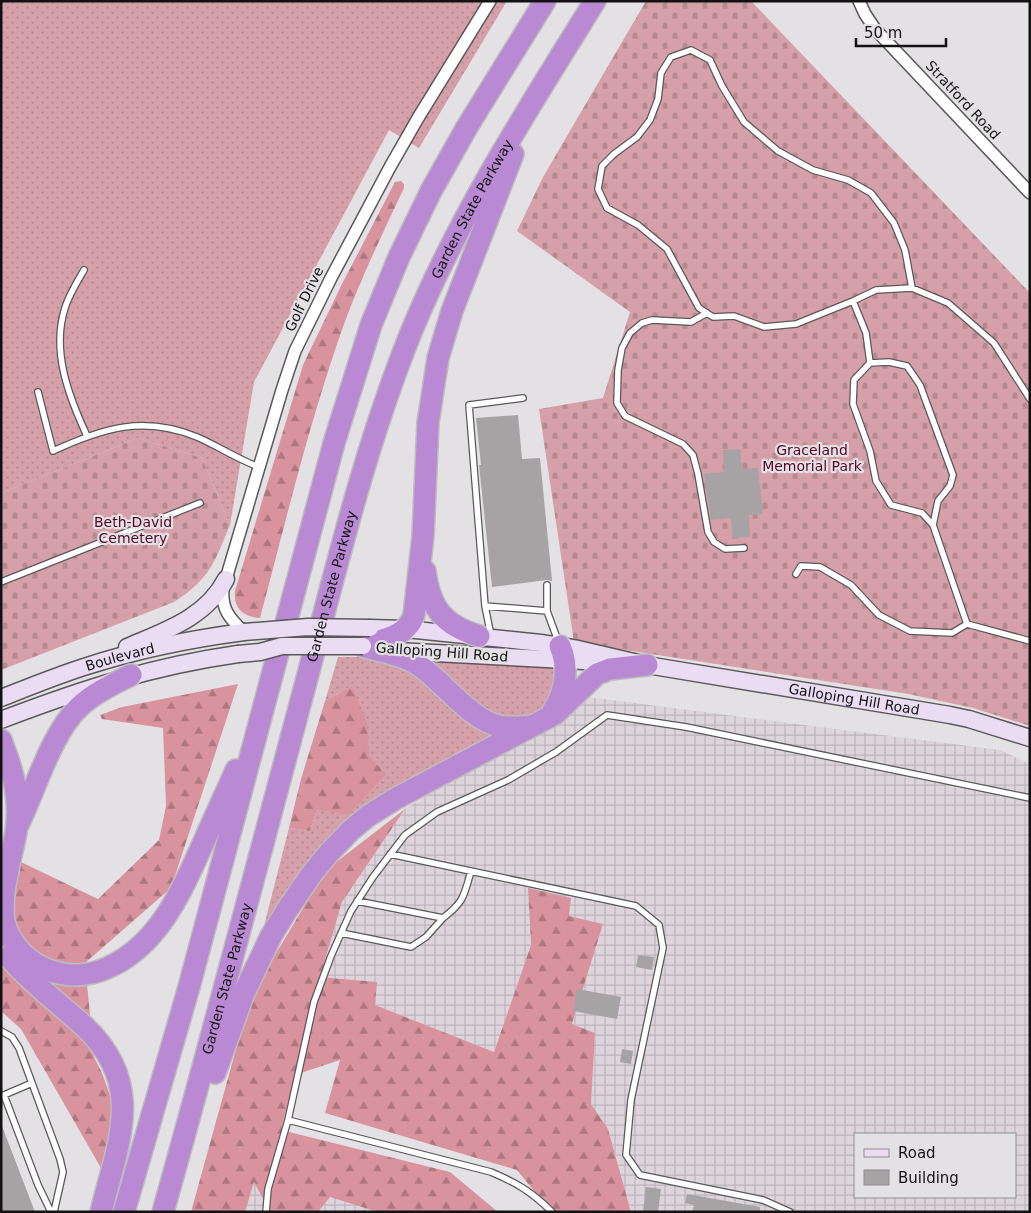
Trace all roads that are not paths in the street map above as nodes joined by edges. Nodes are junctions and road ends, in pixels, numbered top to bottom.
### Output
1 (490, 1) edge
2 (545, 1) edge
3 (596, 1) edge
4 (859, 1) edge
5 (551, 72) junction
6 (1030, 193) edge
7 (84, 270) dead end
8 (912, 288) junction
9 (853, 301) junction
10 (707, 313) junction
11 (870, 364) junction
12 (38, 392) dead end
13 (523, 398) dead end
14 (1030, 399) edge
15 (87, 436) junction
16 (259, 467) junction
17 (200, 503) dead end
18 (933, 525) junction
19 (423, 536) junction
20 (744, 548) dead end
21 (796, 574) dead end
22 (226, 579) junction
23 (1, 582) edge
24 (547, 585) dead end
25 (485, 606) junction
26 (547, 611) junction
27 (967, 624) junction
28 (406, 629) junction
29 (244, 632) junction
30 (485, 636) junction
31 (366, 637) junction
32 (1030, 641) edge
33 (282, 646) junction
34 (562, 653) junction
35 (238, 654) joint
36 (647, 665) junction
37 (62, 674) junction
38 (131, 675) junction
39 (1, 698) edge
40 (264, 703) junction
41 (1, 720) edge
42 (540, 722) junction
43 (1030, 738) edge
44 (1, 740) edge
45 (1030, 798) edge
46 (16, 830) junction
47 (390, 854) junction
48 (471, 871) junction
49 (357, 901) junction
50 (442, 918) junction
51 (341, 933) junction
52 (1, 947) edge
53 (1, 1031) edge
54 (32, 1083) junction
55 (288, 1120) junction
56 (53, 1212) edge
57 (101, 1212) edge
58 (124, 1212) edge
59 (164, 1212) edge
60 (266, 1212) edge
61 (552, 1212) edge
62 (790, 1212) edge

1 - 16 street, Golf Drive
2 - 40 highway
3 - 5 highway, Garden State Parkway
4 - 6 street, Stratford Road
5 - 19 highway
5 - 59 highway, Garden State Parkway
7 - 15 lane
8 - 9 lane
8 - 10 lane
8 - 14 lane
9 - 10 lane
9 - 11 lane
10 - 20 lane
11 - 18 lane
11 - 18 lane
12 - 15 lane
13 - 25 lane
15 - 16 lane
16 - 22 street, Golf Drive
17 - 23 lane
18 - 27 lane
19 - 28 highway
19 - 30 highway
21 - 27 lane
22 - 29 street, Golf Drive
22 - 37 main road
24 - 26 lane
25 - 26 lane
25 - 30 lane
26 - 34 lane
27 - 32 lane
28 - 30 main road, Galloping Hill Road
28 - 31 highway
29 - 31 main road, Galloping Hill Road, bridge
29 - 33 main road, bridge
29 - 37 main road, Boulevard
30 - 34 main road, Galloping Hill Road
31 - 33 main road, Galloping Hill Road, bridge
31 - 34 main road, Galloping Hill Road
31 - 42 highway
33 - 35 main road, Galloping Hill Road, bridge
34 - 36 main road, Galloping Hill Road
34 - 42 highway
35 - 38 main road, Boulevard
36 - 42 highway
36 - 43 main road, Galloping Hill Road
37 - 39 main road, Boulevard
38 - 41 main road, Boulevard
38 - 46 highway
40 - 46 highway
40 - 58 highway
42 - 59 highway
44 - 46 highway
45 - 47 lane
47 - 48 lane
47 - 49 lane
48 - 50 lane
48 - 62 lane
49 - 50 lane
49 - 51 lane
50 - 51 lane
51 - 55 lane
52 - 57 highway
53 - 54 lane
54 - 56 lane
54 - 56 lane
55 - 60 lane
55 - 61 lane

